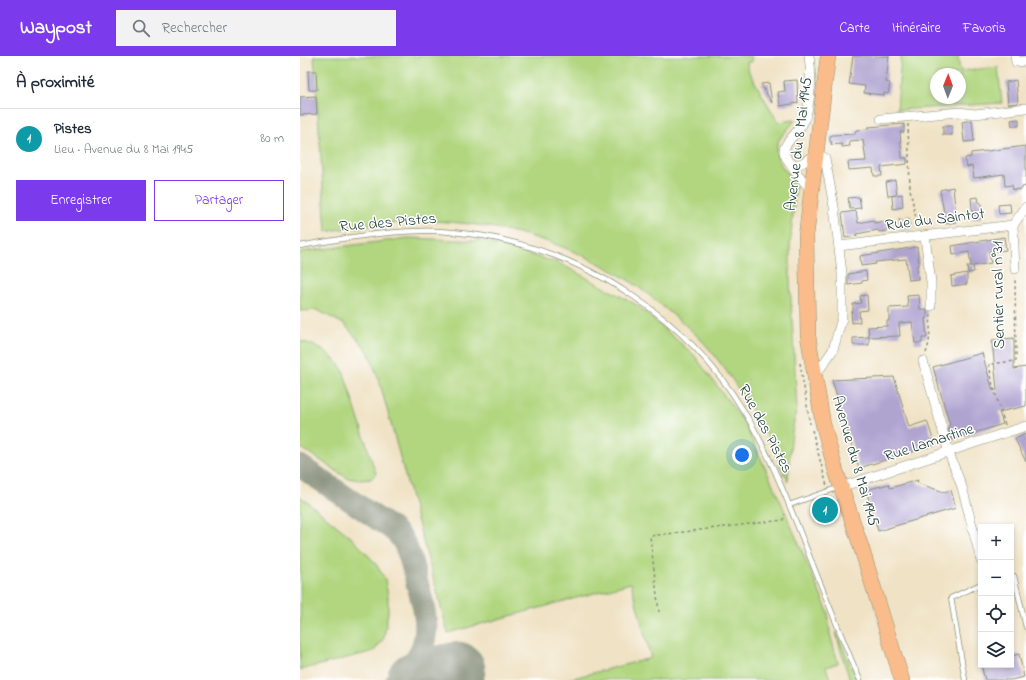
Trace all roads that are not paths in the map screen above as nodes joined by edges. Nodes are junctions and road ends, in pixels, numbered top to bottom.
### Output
1 (809, 56) edge
2 (828, 56) edge
3 (1015, 56) edge
4 (1026, 61) edge
5 (1026, 108) edge
6 (881, 119) dead end
7 (816, 153) junction
8 (790, 162) junction
9 (811, 190) junction
10 (1026, 207) edge
11 (1013, 225) junction
12 (922, 237) junction
13 (300, 246) edge
14 (839, 246) junction
15 (1015, 270) road end
16 (931, 306) road end
17 (923, 361) road end
18 (815, 377) junction
19 (1026, 426) edge
20 (949, 453) junction
21 (835, 490) junction
22 (789, 505) junction
23 (978, 548) edge
24 (1014, 576) edge
25 (978, 585) edge
26 (1026, 627) edge
27 (860, 680) edge
28 (902, 680) edge
29 (965, 680) edge

1 - 8 street
2 - 7 main road, Avenue du 8 Mai 1945
3 - 4 street
5 - 6 street
7 - 8 street
7 - 9 main road, Avenue du 8 Mai 1945
7 - 14 street
8 - 9 street
9 - 18 main road, Avenue du 8 Mai 1945
10 - 11 street
11 - 12 street, Rue du Saintot
11 - 15 street, Sentier rural n°31
12 - 14 street, Rue du Saintot
12 - 16 street
13 - 22 lane, Rue des Pistes
14 - 18 street
17 - 20 street
18 - 21 main road, Avenue du 8 Mai 1945
19 - 20 street, Rue Lamartine
20 - 21 street, Rue Lamartine
20 - 23 street
21 - 22 lane
21 - 28 main road, Avenue du 8 Mai 1945
22 - 27 lane, Rue des Pistes
24 - 26 lane
25 - 29 lane

